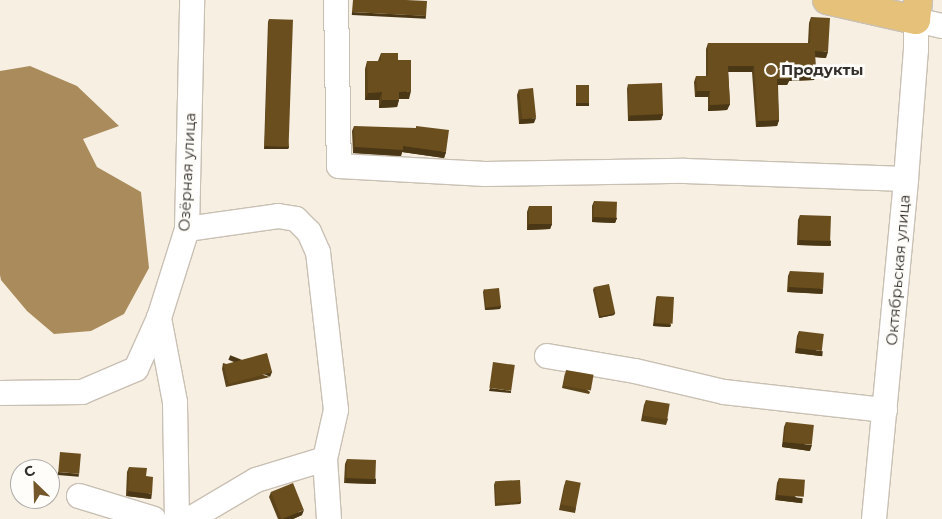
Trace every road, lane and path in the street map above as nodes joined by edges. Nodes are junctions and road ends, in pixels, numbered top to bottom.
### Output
1 (192, 0) edge
2 (336, 0) edge
3 (827, 0) edge
4 (917, 10) edge
5 (942, 26) edge
6 (906, 179) junction
7 (187, 229) junction
8 (159, 318) junction
9 (547, 356) dead end
10 (0, 393) edge
11 (885, 410) junction
12 (325, 459) junction
13 (79, 496) dead end
14 (154, 519) edge
15 (177, 519) edge
16 (190, 519) edge
17 (329, 519) edge
18 (874, 519) edge

1 - 7 street, Озёрная улица
2 - 6 street
3 - 4 main road
4 - 5 street
4 - 6 street, Октябрьская улица
6 - 11 street, Октябрьская улица
7 - 8 street, Озёрная улица
7 - 12 street
8 - 10 street
8 - 15 street, Озёрная улица
9 - 11 street
11 - 18 street, Октябрьская улица
12 - 16 street
12 - 17 street
13 - 14 street

